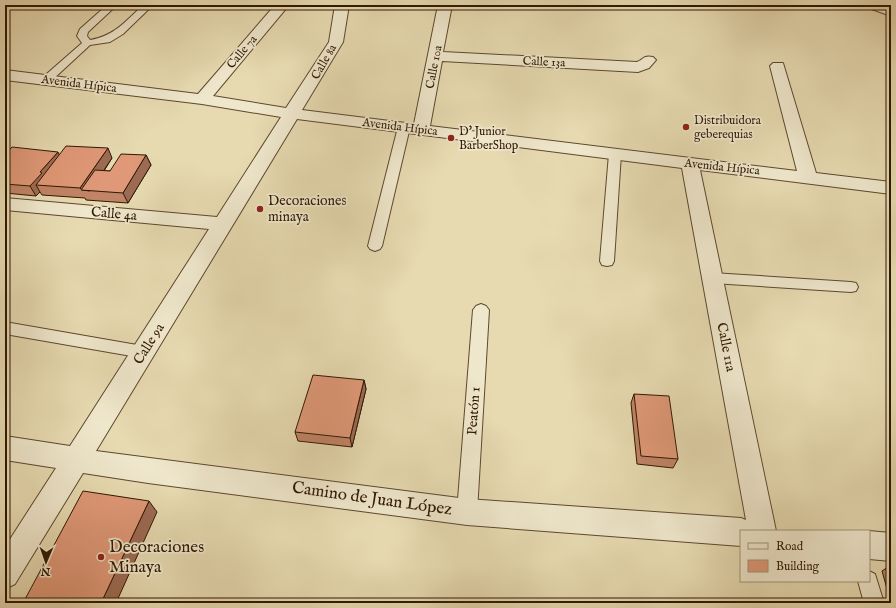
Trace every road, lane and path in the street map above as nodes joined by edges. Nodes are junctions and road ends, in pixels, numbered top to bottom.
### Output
1 (112, 5) edge
2 (148, 5) edge
3 (282, 5) edge
4 (342, 5) edge
5 (445, 5) edge
6 (874, 5) edge
7 (891, 12) edge
8 (87, 43) junction
9 (436, 56) junction
10 (648, 60) dead end
11 (778, 66) dead end
12 (5, 74) edge
13 (46, 80) junction
14 (202, 99) junction
15 (293, 114) junction
16 (404, 127) junction
17 (421, 130) junction
18 (615, 154) junction
19 (690, 164) junction
20 (808, 177) junction
21 (891, 188) edge
22 (5, 204) edge
23 (224, 224) junction
24 (375, 246) dead end
25 (607, 261) dead end
26 (712, 278) junction
27 (851, 287) dead end
28 (481, 310) dead end
29 (5, 328) edge
30 (143, 352) junction
31 (5, 448) edge
32 (76, 460) junction
33 (467, 512) junction
34 (762, 530) edge
35 (740, 532) edge
36 (870, 545) edge
37 (891, 548) edge
38 (5, 574) edge
39 (868, 582) edge
40 (874, 603) edge

1 - 8 lane
2 - 8 lane
3 - 14 street, Calle 7a
4 - 15 street, Calle 8a
5 - 9 street, Calle 10a
6 - 7 street
8 - 13 lane
9 - 10 street, Calle 13a
9 - 17 street, Calle 10a
11 - 20 street
12 - 13 street, Avenida Hípica
13 - 14 street, Avenida Hípica
14 - 15 street, Avenida Hípica
15 - 16 street, Avenida Hípica
15 - 23 street, Calle 9a
16 - 17 street, Avenida Hípica
16 - 24 lane
17 - 18 street, Avenida Hípica
18 - 19 street, Avenida Hípica
18 - 25 lane
19 - 20 street, Avenida Hípica
19 - 26 street, Calle 11a
20 - 21 street, Avenida Hípica
22 - 23 street, Calle 4a
23 - 30 street, Calle 9a
26 - 27 lane
26 - 34 street, Calle 11a
28 - 33 lane, Peatón 1
29 - 30 lane
30 - 32 street, Calle 9a
31 - 32 street, Camino de Juan López
32 - 33 street, Camino de Juan López
32 - 38 street, Calle 9a
33 - 35 street, Camino de Juan López
36 - 37 street
39 - 40 lane

